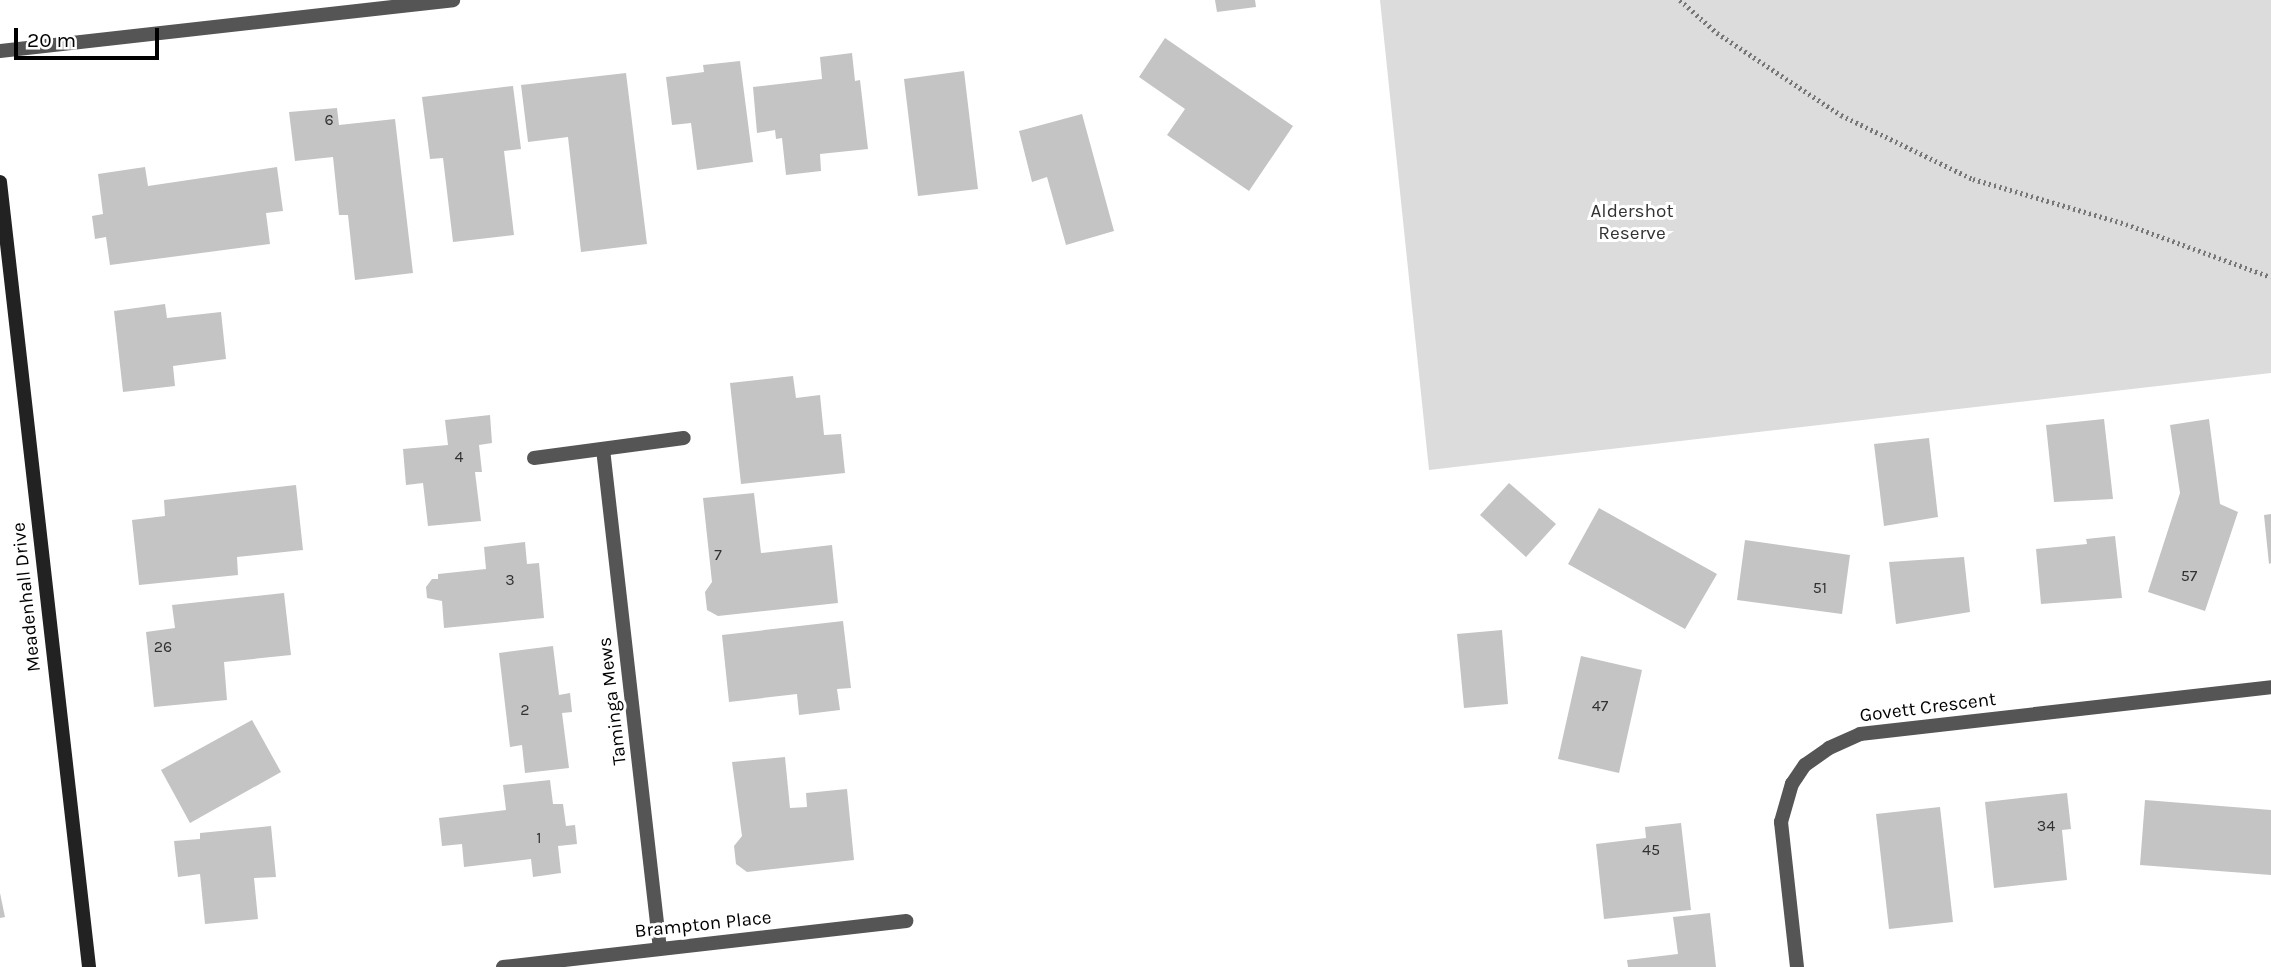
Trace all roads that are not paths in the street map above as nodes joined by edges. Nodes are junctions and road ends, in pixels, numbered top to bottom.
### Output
1 (453, 0) edge
2 (0, 51) edge
3 (0, 182) edge
4 (684, 438) dead end
5 (603, 449) junction
6 (534, 458) dead end
7 (2271, 687) edge
8 (906, 922) dead end
9 (660, 949) junction
10 (89, 967) edge
11 (503, 967) edge
12 (1797, 967) edge

1 - 2 street
3 - 10 street, Meadenhall Drive
4 - 5 street
5 - 6 street
5 - 9 street, Taminga Mews
7 - 12 street, Govett Crescent
8 - 9 street, Brampton Place
9 - 11 street, Brampton Place

